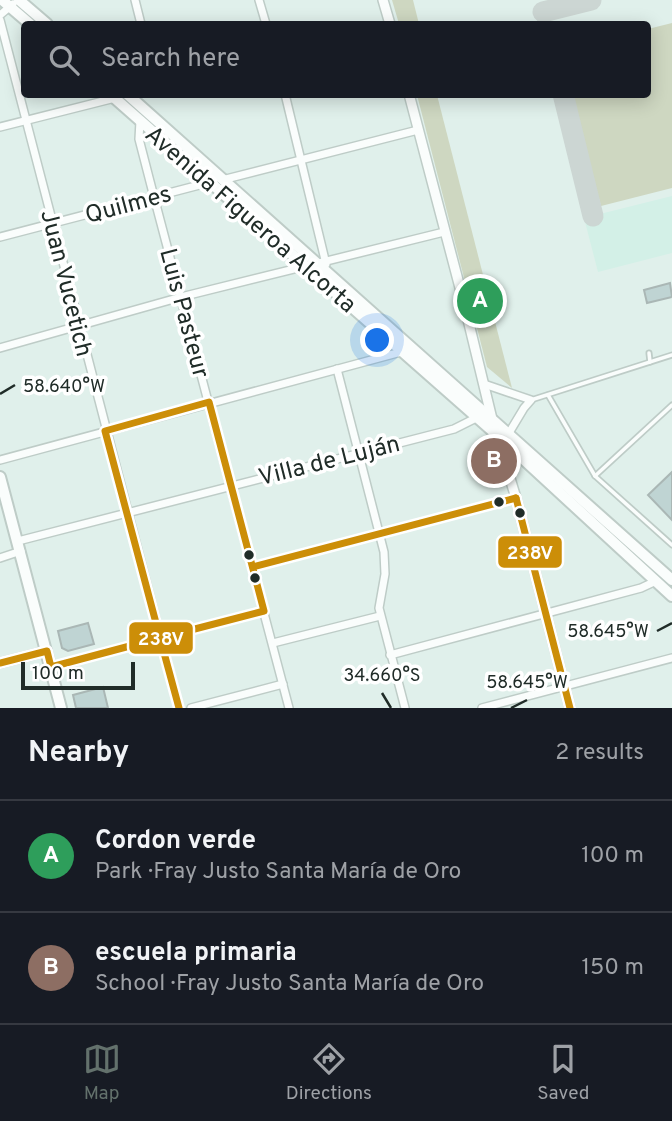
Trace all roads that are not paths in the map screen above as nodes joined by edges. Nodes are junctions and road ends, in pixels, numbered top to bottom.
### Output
1 (135, 0) edge
2 (259, 0) edge
3 (383, 0) edge
4 (12, 2) edge
5 (0, 15) edge
6 (0, 20) edge
7 (28, 21) edge
8 (42, 21) edge
9 (140, 21) edge
10 (265, 21) edge
11 (389, 21) edge
12 (104, 98) edge
13 (113, 98) edge
14 (130, 98) edge
15 (286, 98) edge
16 (410, 98) edge
17 (26, 120) junction
18 (140, 121) junction
19 (0, 127) edge
20 (418, 130) junction
21 (302, 160) junction
22 (223, 179) junction
23 (209, 183) junction
24 (154, 197) junction
25 (52, 224) junction
26 (444, 232) junction
27 (0, 237) edge
28 (319, 268) junction
29 (181, 297) junction
30 (78, 327) junction
31 (0, 348) edge
32 (401, 352) junction
33 (649, 353) dead end
34 (672, 355) edge
35 (650, 362) junction
36 (337, 369) junction
37 (484, 384) junction
38 (548, 395) junction
39 (531, 400) junction
40 (209, 402) junction
41 (672, 405) edge
42 (476, 418) junction
43 (492, 419) junction
44 (105, 431) junction
45 (503, 437) junction
46 (359, 452) junction
47 (0, 460) edge
48 (595, 476) junction
49 (0, 477) edge
50 (231, 486) junction
51 (516, 498) junction
52 (127, 513) junction
53 (380, 534) junction
54 (672, 545) edge
55 (20, 546) junction
56 (0, 558) edge
57 (253, 567) junction
58 (664, 578) edge
59 (672, 596) edge
60 (264, 611) junction
61 (546, 612) junction
62 (380, 616) junction
63 (160, 638) junction
64 (273, 643) junction
65 (47, 651) junction
66 (390, 655) junction
67 (672, 658) edge
68 (0, 663) edge
69 (51, 667) junction
70 (283, 684) junction
71 (565, 687) junction
72 (61, 708) edge
73 (179, 708) edge
74 (191, 708) edge
75 (289, 708) edge
76 (405, 708) edge
77 (482, 708) edge
78 (570, 708) edge

1 - 9 street
2 - 10 street
3 - 11 street
4 - 5 street
4 - 7 main road
4 - 8 main road
6 - 17 street, Juan Vucetich
12 - 17 street
13 - 18 main road, Avenida Figueroa Alcorta
14 - 22 main road, Avenida Figueroa Alcorta
15 - 21 street
16 - 20 street
17 - 19 street
17 - 25 street, Juan Vucetich
18 - 23 main road, Avenida Figueroa Alcorta
18 - 24 street, Luis Pasteur
20 - 21 street, Quilmes
20 - 26 street
21 - 22 street, Quilmes
21 - 28 street
22 - 23 street, Quilmes
22 - 28 main road, Avenida Figueroa Alcorta
23 - 24 street, Quilmes
23 - 28 main road, Avenida Figueroa Alcorta
24 - 25 street, Quilmes
24 - 29 street, Luis Pasteur
25 - 27 street, Quilmes
25 - 30 street, Juan Vucetich
26 - 28 street
26 - 37 street
28 - 29 street
28 - 32 main road, Avenida Figueroa Alcorta
28 - 43 main road, Avenida Figueroa Alcorta
29 - 30 street
29 - 40 street, Luis Pasteur
30 - 31 street
30 - 44 street, Juan Vucetich
32 - 36 street
32 - 42 main road, Avenida Figueroa Alcorta
33 - 35 lane
34 - 35 lane
35 - 38 lane
36 - 40 street
36 - 46 street
37 - 39 street
37 - 43 street
38 - 39 lane
38 - 48 lane
39 - 45 street
40 - 44 street
40 - 50 street, Luis Pasteur
41 - 48 lane
42 - 45 main road, Avenida Figueroa Alcorta
42 - 46 street, Villa de Luján
43 - 45 main road, Avenida Figueroa Alcorta
44 - 47 street
44 - 52 street, Juan Vucetich
45 - 51 street
45 - 58 main road, Avenida Figueroa Alcorta
46 - 50 street, Villa de Luján
46 - 53 street
48 - 54 lane
49 - 55 main road
50 - 52 street, Villa de Luján
50 - 57 street, Luis Pasteur
51 - 53 street
51 - 61 street
52 - 55 street, Villa de Luján
52 - 63 street, Juan Vucetich
53 - 57 street
53 - 62 street
55 - 56 street, Villa de Luján
55 - 65 main road
57 - 60 street, Luis Pasteur
58 - 59 main road, Avenida Figueroa Alcorta
58 - 61 street
60 - 63 street
60 - 64 street, Luis Pasteur
61 - 66 street
61 - 71 street
62 - 64 street
62 - 66 street
63 - 69 street
63 - 73 street, Juan Vucetich
64 - 70 street, Luis Pasteur
65 - 68 street
65 - 69 main road
66 - 76 street
67 - 71 street
69 - 72 main road
70 - 74 street
70 - 75 street, Luis Pasteur
71 - 77 street
71 - 78 street

